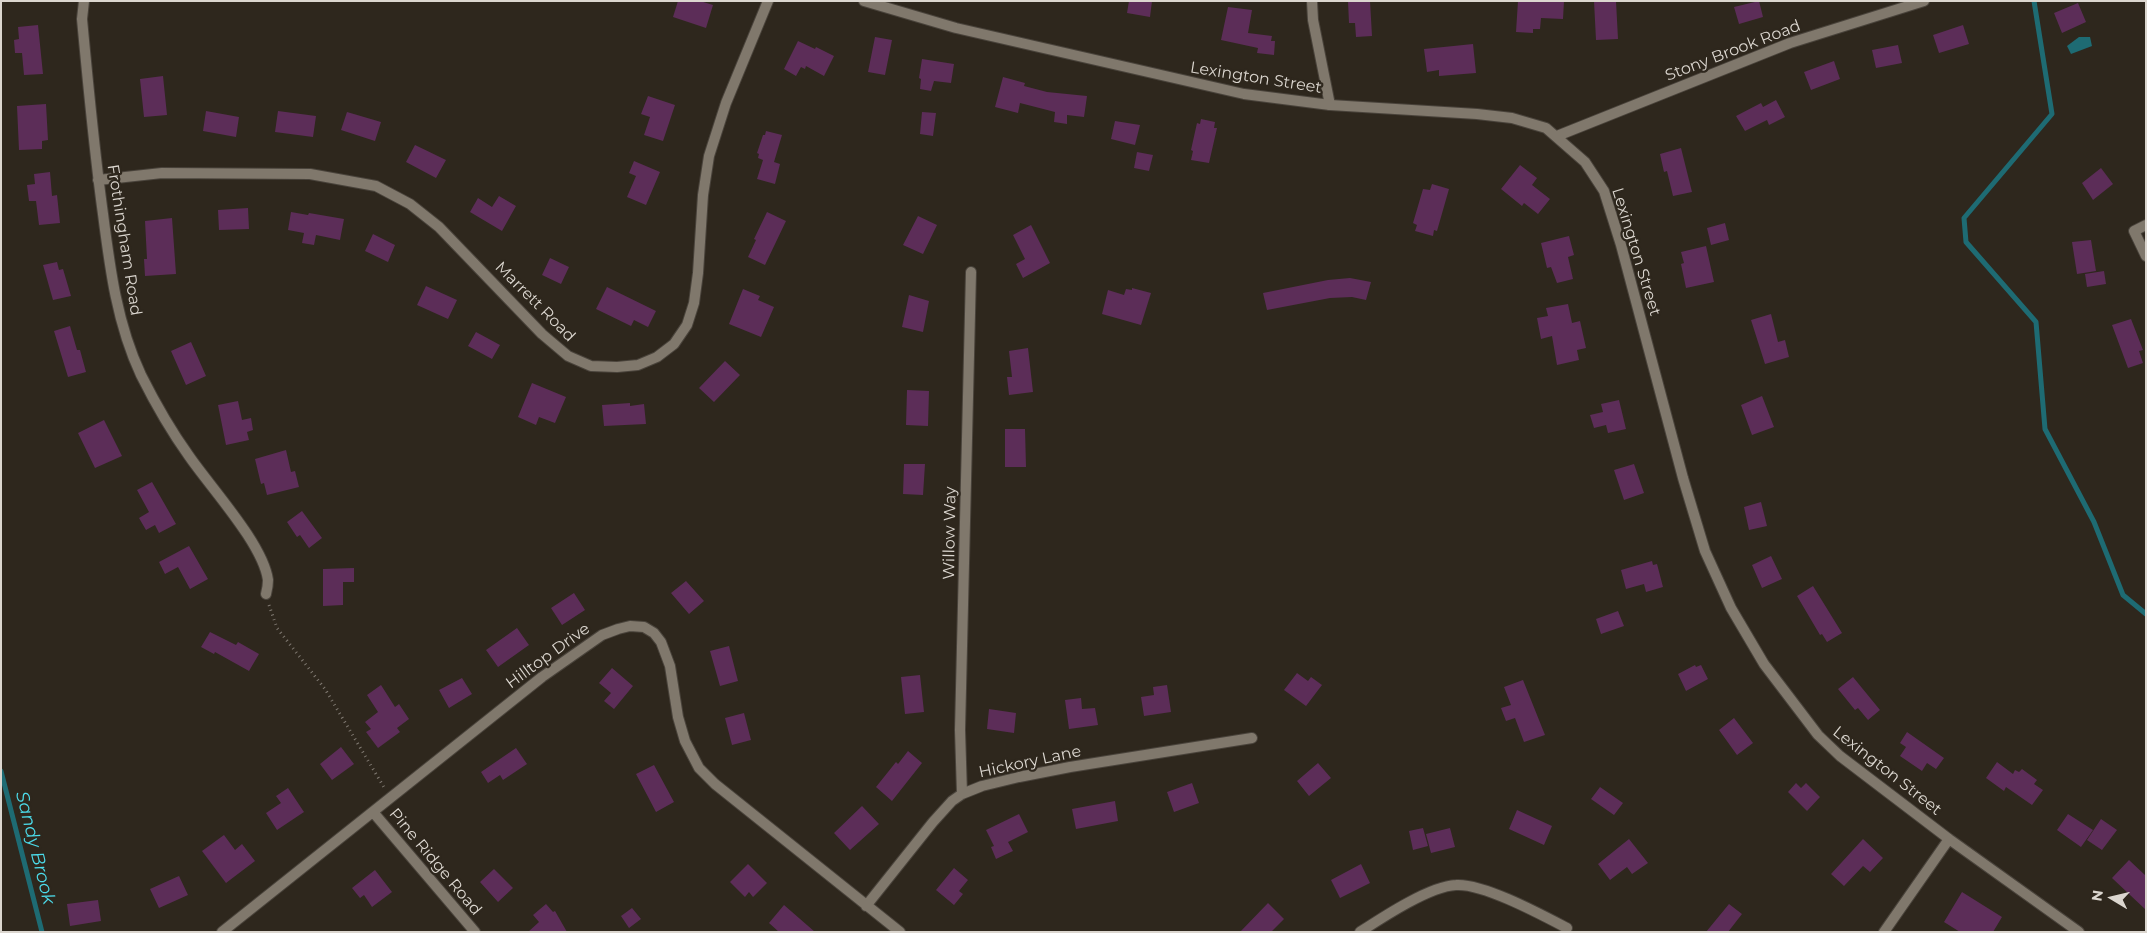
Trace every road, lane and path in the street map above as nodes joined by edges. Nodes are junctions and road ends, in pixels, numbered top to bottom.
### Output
1 (84, 1) edge
2 (768, 1) edge
3 (864, 1) edge
4 (1312, 1) edge
5 (1924, 1) edge
6 (1330, 105) junction
7 (1557, 136) junction
8 (98, 180) junction
9 (2146, 225) edge
10 (2146, 256) edge
11 (971, 272) dead end
12 (266, 594) joint
13 (1252, 738) dead end
14 (962, 794) junction
15 (390, 798) junction
16 (373, 812) junction
17 (1949, 839) junction
18 (866, 906) junction
19 (1567, 928) dead end
20 (222, 932) edge
21 (475, 932) edge
22 (900, 932) edge
23 (1360, 932) edge
24 (1884, 932) edge
25 (2079, 932) edge

1 - 8 street, Frothingham Road
2 - 8 street, Marrett Road
3 - 6 street, Lexington Street
4 - 6 street
5 - 7 street, Stony Brook Road
6 - 7 street, Lexington Street
7 - 17 street, Lexington Street
8 - 12 street, Frothingham Road
9 - 10 street
11 - 14 street, Willow Way
12 - 15 path
13 - 14 street, Hickory Lane
14 - 18 street, Hickory Lane
15 - 16 street, Hilltop Drive
15 - 18 street, Hilltop Drive
16 - 20 street, Hilltop Drive
16 - 21 street, Pine Ridge Road
17 - 24 street
17 - 25 street, Lexington Street
18 - 22 street, Hilltop Drive
19 - 23 street

